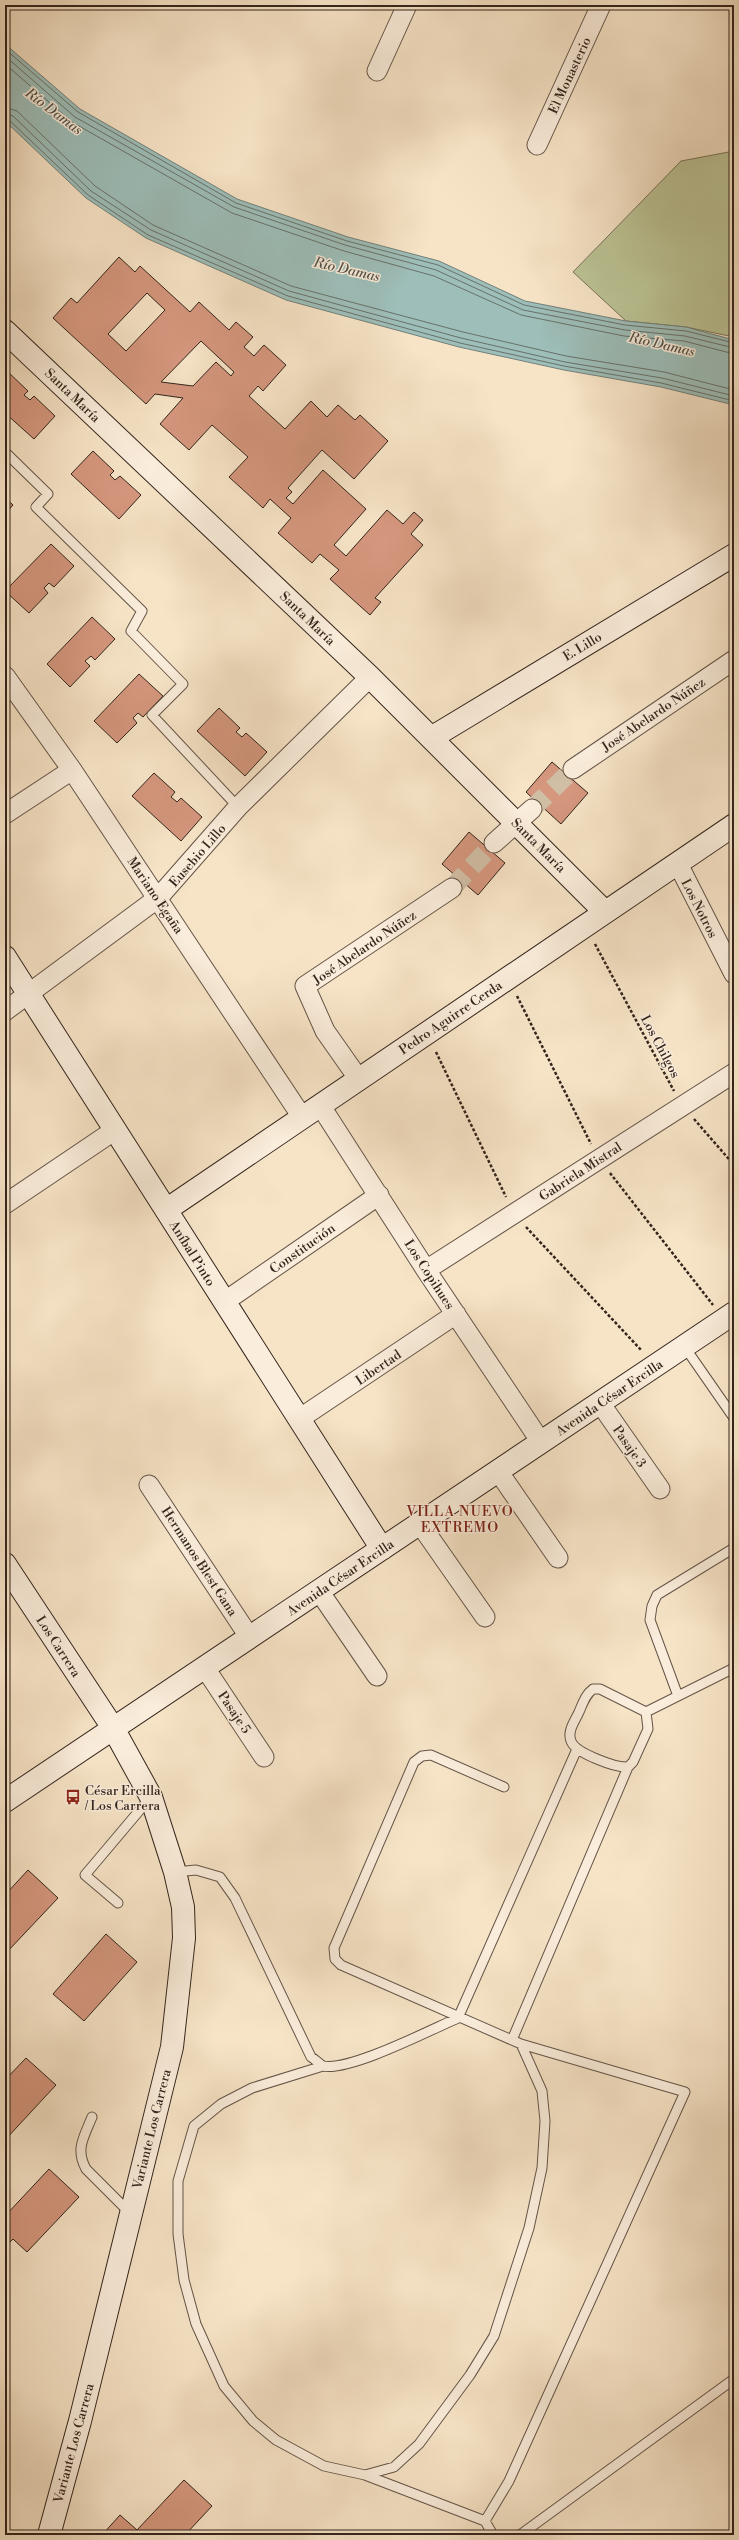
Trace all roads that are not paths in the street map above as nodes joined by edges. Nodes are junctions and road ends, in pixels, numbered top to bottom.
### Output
1 (407, 5) edge
2 (601, 5) edge
3 (377, 72) dead end
4 (537, 145) dead end
5 (5, 331) edge
6 (5, 452) edge
7 (734, 556) edge
8 (734, 660) edge
9 (5, 676) edge
10 (370, 677) junction
11 (431, 738) junction
12 (573, 768) tunnel mouth
13 (72, 770) junction
14 (238, 807) junction
15 (5, 814) edge
16 (525, 816) junction
17 (734, 825) edge
18 (494, 843) tunnel mouth
19 (678, 864) junction
20 (452, 888) tunnel mouth
21 (158, 898) junction
22 (605, 912) junction
23 (5, 957) edge
24 (734, 974) edge
25 (29, 995) junction
26 (5, 1011) edge
27 (734, 1073) edge
28 (358, 1078) junction
29 (320, 1105) junction
30 (302, 1117) junction
31 (115, 1130) junction
32 (379, 1195) junction
33 (5, 1204) edge
34 (166, 1210) junction
35 (426, 1270) junction
36 (224, 1302) junction
37 (456, 1314) junction
38 (734, 1314) edge
39 (684, 1346) junction
40 (600, 1403) junction
41 (734, 1418) edge
42 (299, 1419) junction
43 (541, 1442) junction
44 (498, 1471) junction
45 (149, 1485) dead end
46 (660, 1489) dead end
47 (420, 1524) junction
48 (734, 1548) edge
49 (382, 1549) junction
50 (558, 1558) dead end
51 (5, 1564) edge
52 (319, 1592) junction
53 (485, 1617) dead end
54 (250, 1638) junction
55 (205, 1668) junction
56 (734, 1668) edge
57 (378, 1676) dead end
58 (678, 1696) junction
59 (646, 1712) junction
60 (113, 1728) junction
61 (577, 1749) junction
62 (264, 1756) dead end
63 (628, 1767) junction
64 (504, 1787) dead end
65 (151, 1797) junction
66 (5, 1801) edge
67 (176, 1872) junction
68 (118, 1904) dead end
69 (458, 2018) junction
70 (512, 2040) junction
71 (521, 2044) junction
72 (323, 2066) junction
73 (92, 2117) dead end
74 (130, 2212) junction
75 (734, 2379) edge
76 (365, 2475) junction
77 (485, 2521) junction
78 (49, 2535) edge
79 (493, 2535) edge
80 (520, 2535) edge

1 - 3 street
2 - 4 street, El Monasterio
5 - 10 street, Santa María
6 - 14 lane
7 - 11 street, E. Lillo
8 - 12 street, José Abelardo Núñez
9 - 13 street, Mariano Egaña
10 - 11 street, Santa María
10 - 14 street, Eusebio Lillo
11 - 16 street, Santa María
13 - 15 street
13 - 21 street, Mariano Egaña
14 - 21 street, Eusebio Lillo
16 - 18 street
16 - 22 street, Santa María
17 - 19 street, Pedro Aguirre Cerda
19 - 22 street, Pedro Aguirre Cerda
19 - 24 street, Los Notros
20 - 28 street, José Abelardo Núñez
21 - 25 street, Eusebio Lillo
21 - 30 street, Mariano Egaña
22 - 28 street, Pedro Aguirre Cerda
23 - 25 street, Aníbal Pinto
25 - 26 street, Eusebio Lillo
25 - 31 street, Aníbal Pinto
27 - 35 street, Gabriela Mistral
28 - 29 street, Pedro Aguirre Cerda
29 - 30 street, Pedro Aguirre Cerda
29 - 32 street, Los Copihues
30 - 34 street, Pedro Aguirre Cerda
31 - 33 street
31 - 34 street, Aníbal Pinto
32 - 35 street, Los Copihues
32 - 36 street, Constitución
34 - 36 street, Aníbal Pinto
35 - 37 street, Los Copihues
36 - 42 street, Aníbal Pinto
37 - 42 street, Libertad
37 - 43 street, Los Copihues
38 - 39 street, Avenida César Ercilla
39 - 40 street, Avenida César Ercilla
39 - 41 lane
40 - 43 street, Avenida César Ercilla
40 - 46 street, Pasaje 3
42 - 49 street, Aníbal Pinto
43 - 44 street, Avenida César Ercilla
44 - 47 street, Avenida César Ercilla
44 - 50 street
45 - 54 street, Hermanos Blest Gana
47 - 49 street, Avenida César Ercilla
47 - 53 street
48 - 58 lane
49 - 52 street, Avenida César Ercilla
51 - 60 street, Los Carrera
52 - 54 street, Avenida César Ercilla
52 - 57 street
54 - 55 street, Avenida César Ercilla
55 - 60 street, Avenida César Ercilla
55 - 62 street, Pasaje 5
56 - 58 lane
58 - 59 lane
59 - 61 lane
59 - 63 lane
60 - 65 street, Variante Los Carrera
60 - 66 street, Avenida César Ercilla
61 - 63 lane
61 - 69 lane
63 - 70 lane
64 - 69 lane
65 - 67 street, Variante Los Carrera
65 - 68 lane
67 - 72 lane
67 - 74 street, Variante Los Carrera
69 - 70 lane
69 - 72 lane
70 - 71 lane
71 - 76 lane
71 - 77 lane
72 - 76 lane
73 - 74 lane
74 - 78 street, Variante Los Carrera
75 - 80 lane
76 - 77 lane
77 - 79 lane

